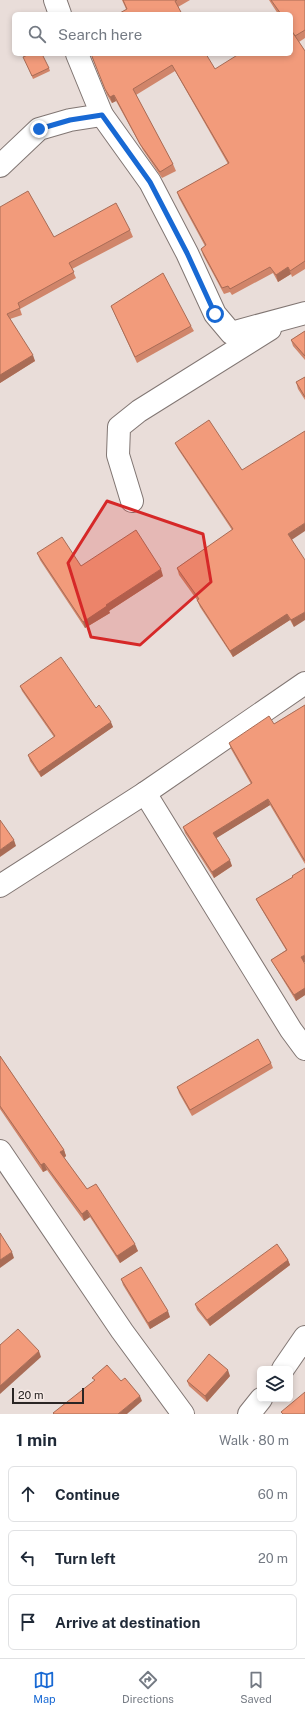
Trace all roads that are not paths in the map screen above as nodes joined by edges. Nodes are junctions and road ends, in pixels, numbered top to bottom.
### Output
1 (55, 0) edge
2 (59, 12) edge
3 (78, 56) edge
4 (102, 115) junction
5 (0, 166) edge
6 (296, 315) edge
7 (132, 501) dead end
8 (305, 683) edge
9 (145, 793) junction
10 (0, 886) edge
11 (305, 1049) edge
12 (0, 1151) edge
13 (305, 1337) edge
14 (286, 1366) edge
15 (259, 1402) edge
16 (184, 1414) edge
17 (249, 1414) edge

1 - 2 street
3 - 4 street
4 - 5 street
4 - 6 street
6 - 7 street
8 - 9 street
9 - 10 street
9 - 11 street
12 - 16 street
13 - 14 street
15 - 17 street

